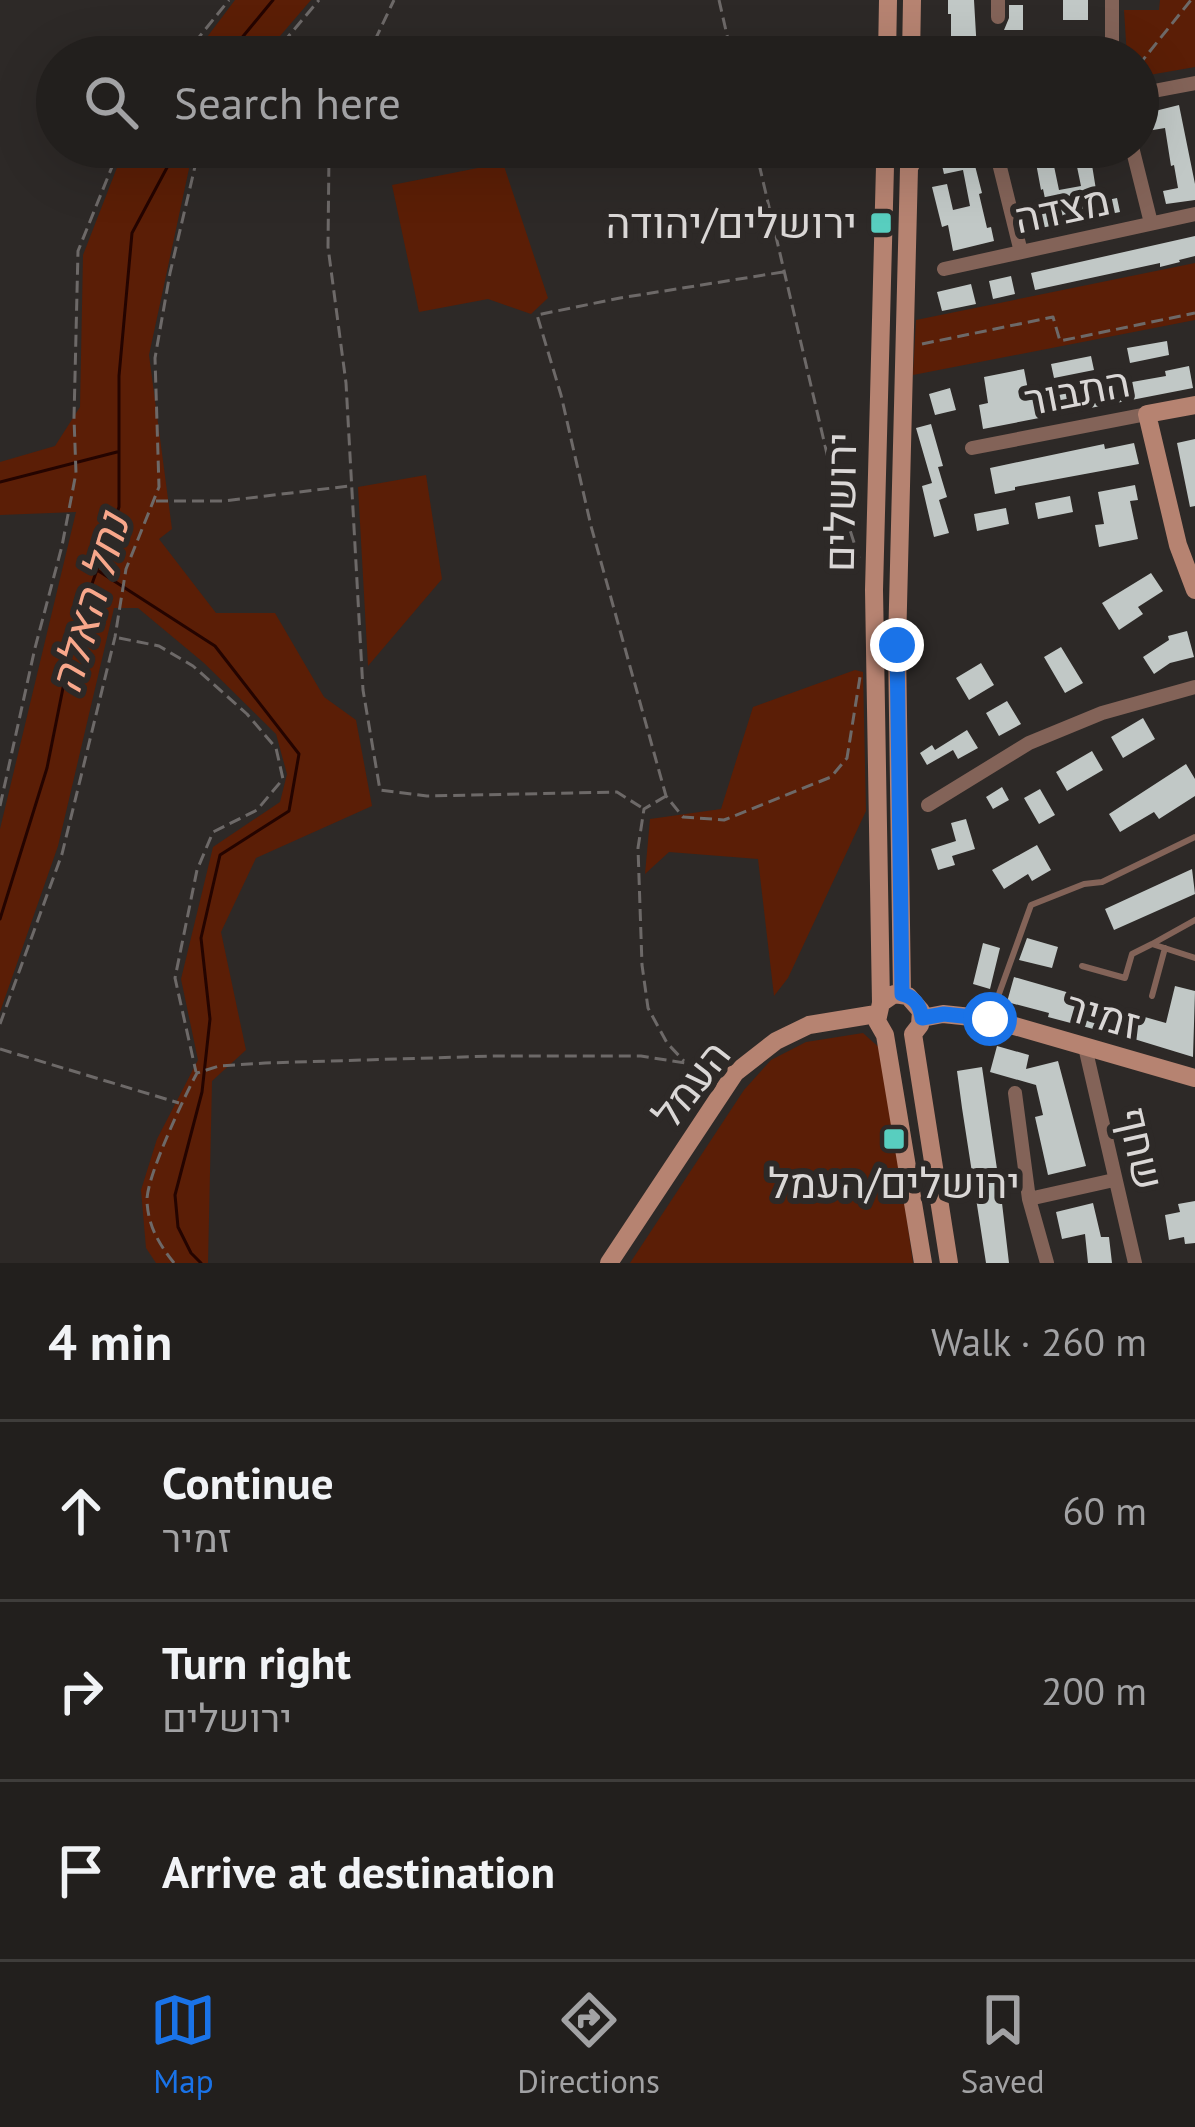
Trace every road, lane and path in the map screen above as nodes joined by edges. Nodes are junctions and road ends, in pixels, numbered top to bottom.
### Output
1 (229, 0) edge
2 (319, 0) edge
3 (394, 0) edge
4 (719, 0) edge
5 (888, 0) edge
6 (912, 0) edge
7 (998, 0) edge
8 (1112, 0) edge
9 (1190, 0) edge
10 (998, 17) dead end
11 (200, 36) edge
12 (289, 36) edge
13 (377, 36) edge
14 (728, 36) edge
15 (887, 36) edge
16 (911, 36) edge
17 (1112, 36) edge
18 (1159, 39) edge
19 (1195, 82) edge
20 (1159, 90) edge
21 (112, 168) edge
22 (195, 168) edge
23 (329, 168) edge
24 (759, 168) edge
25 (885, 168) edge
26 (909, 168) edge
27 (1000, 168) edge
28 (1137, 168) edge
29 (1195, 214) edge
30 (1151, 224) junction
31 (1021, 252) junction
32 (944, 269) dead end
33 (783, 272) junction
34 (1195, 313) edge
35 (903, 348) junction
36 (1195, 405) edge
37 (1147, 414) junction
38 (972, 448) dead end
39 (351, 485) junction
40 (153, 501) junction
41 (1187, 540) edge
42 (860, 561) dead end
43 (1195, 590) edge
44 (116, 637) junction
45 (860, 674) dead end
46 (1195, 687) edge
47 (666, 796) junction
48 (0, 806) edge
49 (928, 806) dead end
50 (644, 809) junction
51 (1195, 837) edge
52 (1195, 920) edge
53 (1152, 944) junction
54 (1165, 948) junction
55 (1195, 958) edge
56 (1082, 966) dead end
57 (902, 994) junction
58 (1152, 996) dead end
59 (879, 1008) junction
60 (990, 1019) junction
61 (0, 1024) edge
62 (918, 1026) junction
63 (885, 1035) junction
64 (1084, 1047) junction
65 (0, 1048) edge
66 (685, 1063) junction
67 (197, 1073) junction
68 (1195, 1078) edge
69 (728, 1085) junction
70 (1015, 1093) dead end
71 (180, 1103) junction
72 (1114, 1180) junction
73 (1029, 1199) junction
74 (174, 1263) edge
75 (609, 1263) edge
76 (923, 1263) edge
77 (949, 1263) edge
78 (1047, 1263) edge
79 (1135, 1263) edge

1 - 11 path
2 - 12 path
3 - 13 path
4 - 14 path
5 - 15 street
6 - 16 street
7 - 10 street
8 - 17 street
9 - 18 path
19 - 20 street
21 - 48 path
22 - 40 path
23 - 39 path
24 - 33 path
25 - 59 street, ירושלים
26 - 35 street, ירושלים
27 - 31 street
28 - 30 street
29 - 30 street, מצדה
30 - 31 street, מצדה
31 - 32 street, מצדה
33 - 42 path
33 - 47 path
34 - 35 path
35 - 57 street, ירושלים
36 - 37 street, התבור
37 - 38 street, התבור
37 - 41 street
39 - 40 path
39 - 50 path
40 - 44 path
41 - 43 street
44 - 61 path
44 - 67 path
45 - 47 path
46 - 49 street
47 - 50 path
50 - 66 path
51 - 60 lane
52 - 53 lane
53 - 54 lane
53 - 56 lane
54 - 55 lane
54 - 58 lane
57 - 59 street
57 - 62 street
59 - 63 street
59 - 69 street, העמל
60 - 62 street, זמיר
60 - 64 street, זמיר
62 - 63 street
62 - 77 street
63 - 76 street
64 - 68 street, זמיר
64 - 72 street, שחף
65 - 71 path
66 - 67 path
66 - 69 path
67 - 71 path
69 - 75 street, העמל
70 - 73 street
71 - 74 path
72 - 73 street
72 - 79 street, שחף
73 - 78 street

